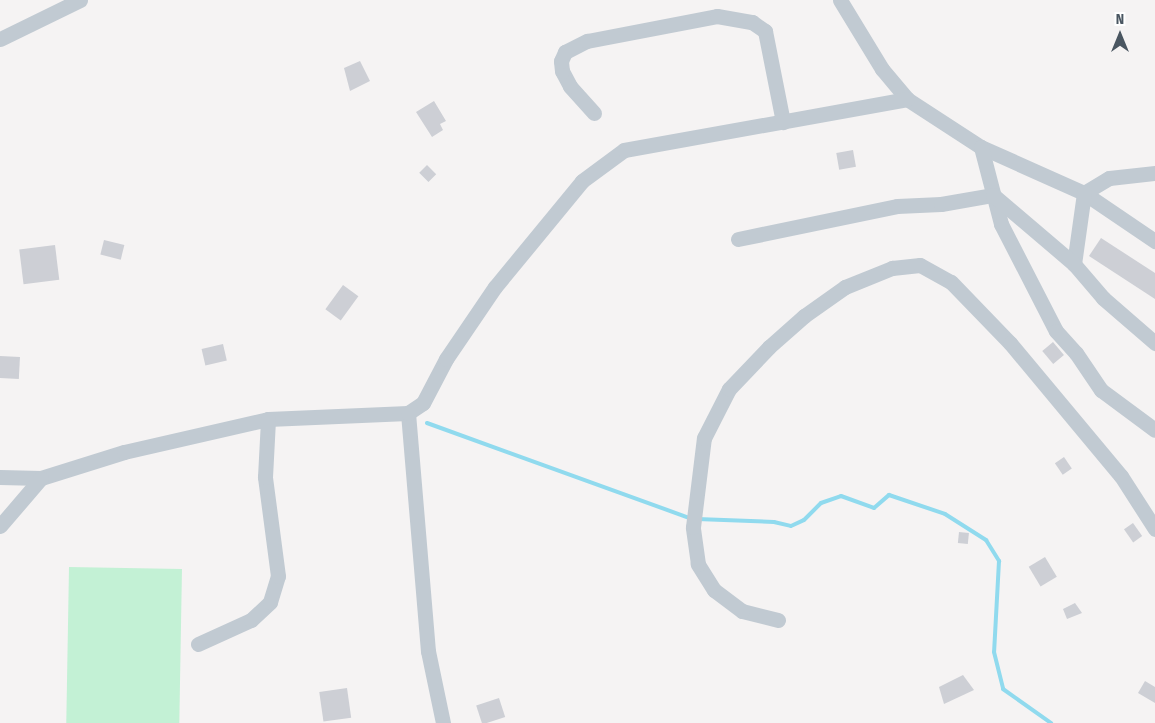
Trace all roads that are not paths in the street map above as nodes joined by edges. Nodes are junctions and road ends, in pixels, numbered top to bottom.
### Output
1 (80, 0) edge
2 (840, 0) edge
3 (0, 40) edge
4 (907, 99) junction
5 (594, 113) dead end
6 (783, 122) junction
7 (981, 147) junction
8 (1155, 174) edge
9 (1084, 193) junction
10 (993, 195) junction
11 (738, 239) dead end
12 (1155, 241) edge
13 (1074, 264) junction
14 (1155, 343) edge
15 (408, 413) junction
16 (268, 420) junction
17 (1155, 430) edge
18 (0, 478) edge
19 (41, 478) junction
20 (1153, 523) edge
21 (0, 526) edge
22 (778, 620) dead end
23 (198, 644) dead end
24 (443, 723) edge

1 - 3 street
2 - 4 street
4 - 6 street
4 - 7 street
5 - 6 street
6 - 15 street
7 - 9 street
7 - 10 street
8 - 9 street
9 - 12 street
9 - 13 street
10 - 11 street
10 - 13 street
10 - 17 street
13 - 14 street
15 - 16 street
15 - 24 street
16 - 19 street
16 - 23 street
18 - 19 street
19 - 21 street
20 - 22 street

